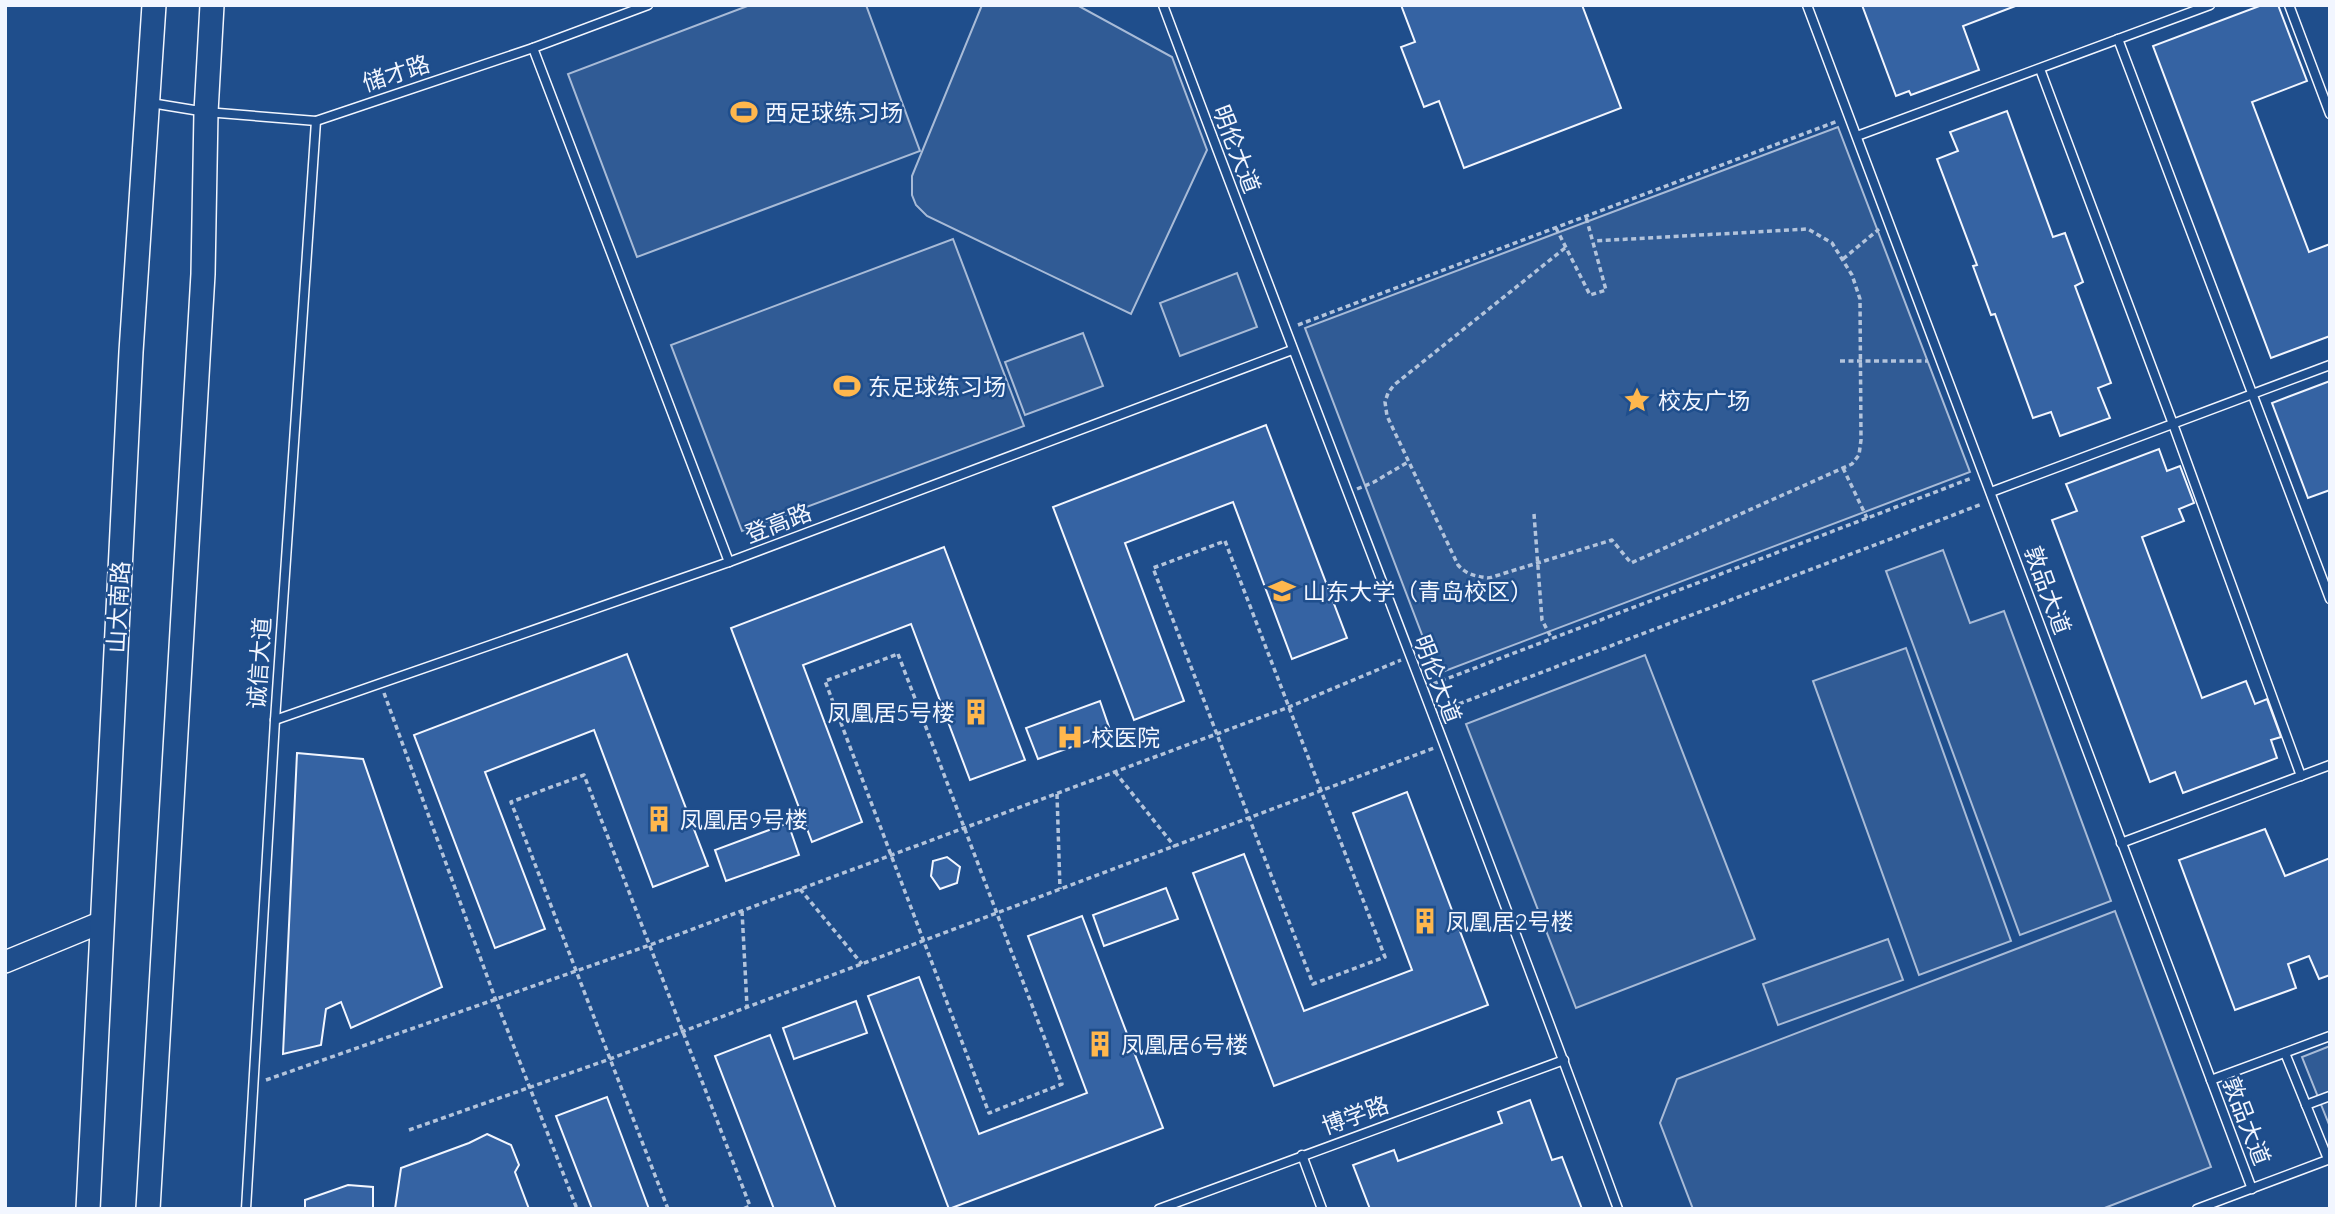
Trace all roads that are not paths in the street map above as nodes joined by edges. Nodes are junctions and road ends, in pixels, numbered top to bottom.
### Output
1 (154, 5) edge
2 (212, 5) edge
3 (649, 5) edge
4 (1163, 5) edge
5 (1807, 5) edge
6 (2210, 5) edge
7 (2289, 5) edge
8 (2118, 39) junction
9 (533, 48) junction
10 (2039, 69) junction
11 (148, 103) junction
12 (206, 112) junction
13 (2330, 114) edge
14 (316, 121) junction
15 (1857, 136) junction
16 (1292, 350) junction
17 (2330, 365) edge
18 (2252, 394) junction
19 (2174, 424) junction
20 (1992, 496) junction
21 (729, 562) junction
22 (2330, 599) edge
23 (275, 720) junction
24 (2330, 765) edge
25 (2301, 776) junction
26 (2121, 842) junction
27 (102, 922) junction
28 (5, 962) edge
29 (2330, 1036) edge
30 (2285, 1053) junction
31 (1564, 1060) junction
32 (2211, 1080) junction
33 (2330, 1096) edge
34 (2306, 1105) junction
35 (1302, 1155) junction
36 (2329, 1159) edge
37 (2252, 1189) junction
38 (88, 1209) edge
39 (148, 1209) edge
40 (246, 1209) edge
41 (1159, 1209) edge
42 (1322, 1209) edge
43 (1618, 1209) edge
44 (2197, 1209) edge

1 - 11 main road, 山大南路
2 - 12 main road
3 - 9 lane, 储才路
4 - 16 lane, 明伦大道
5 - 15 lane, 敦品大道
6 - 8 lane
7 - 13 lane
8 - 10 lane
8 - 18 lane
9 - 14 lane, 储才路
9 - 21 lane
10 - 15 lane
10 - 19 lane
11 - 12 lane, 储才路
11 - 27 main road, 山大南路
12 - 14 lane, 储才路
12 - 39 main road
14 - 23 lane, 诚信大道
15 - 20 lane, 敦品大道
16 - 21 lane, 登高路
16 - 31 lane, 明伦大道
17 - 18 lane
18 - 19 lane
18 - 22 lane
19 - 20 lane
19 - 25 lane
20 - 26 lane, 敦品大道
21 - 23 lane, 登高路
23 - 40 lane, 诚信大道
24 - 25 lane
25 - 26 lane
26 - 32 lane, 敦品大道
27 - 28 street
27 - 38 main road, 山大南路
29 - 30 lane
30 - 32 lane
30 - 34 lane
31 - 35 lane, 博学路
31 - 43 lane, 明伦大道
32 - 37 lane, 敦品大道
33 - 34 lane
34 - 36 lane
35 - 41 lane, 博学路
35 - 42 lane
36 - 37 lane
37 - 44 lane

